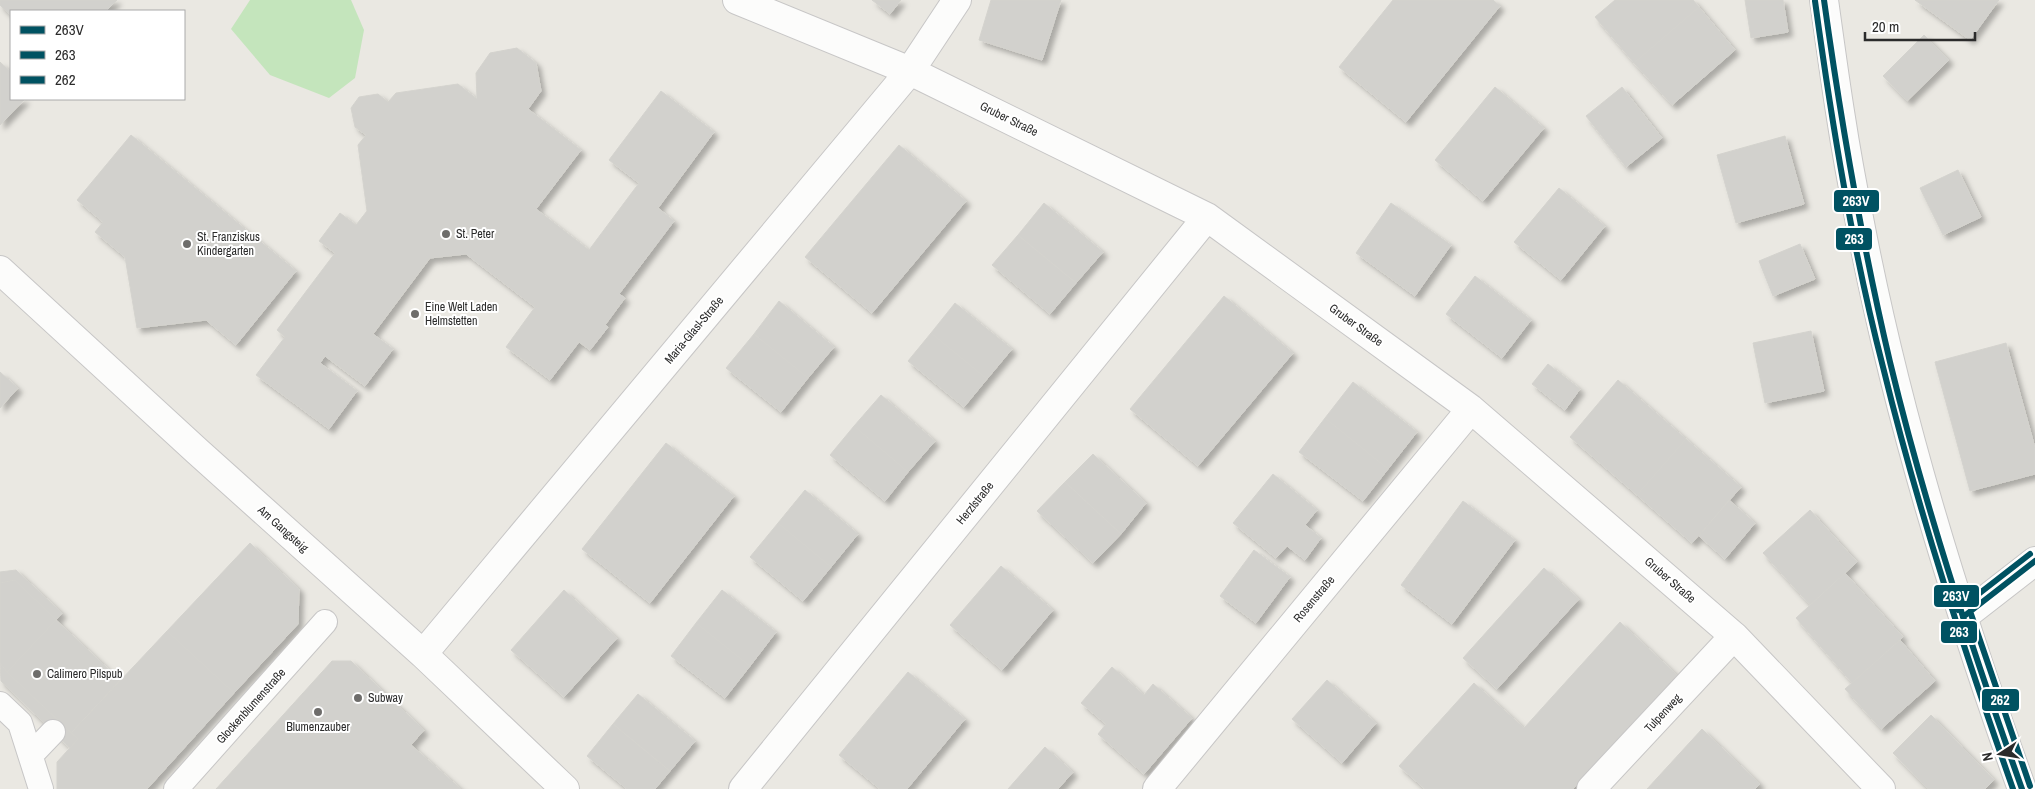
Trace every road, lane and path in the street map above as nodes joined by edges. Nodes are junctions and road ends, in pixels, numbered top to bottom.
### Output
1 (737, 0) edge
2 (956, 0) edge
3 (1824, 0) edge
4 (910, 71) junction
5 (1207, 217) junction
6 (0, 270) edge
7 (1471, 409) junction
8 (2035, 561) edge
9 (1963, 617) junction
10 (325, 622) dead end
11 (1734, 636) junction
12 (423, 654) junction
13 (0, 704) edge
14 (53, 732) dead end
15 (31, 755) junction
16 (41, 789) edge
17 (176, 789) edge
18 (565, 789) edge
19 (743, 789) edge
20 (1157, 789) edge
21 (1591, 789) edge
22 (1880, 789) edge
23 (2022, 789) edge

1 - 4 street, Gruber Straße
2 - 4 street, Maria-Glasl-Straße
3 - 9 street
4 - 5 street, Gruber Straße
4 - 12 street, Maria-Glasl-Straße
5 - 7 street, Gruber Straße
5 - 19 street, Herzlstraße
6 - 12 street, Am Gangsteig
7 - 11 street, Gruber Straße
7 - 20 street, Rosenstraße
8 - 9 street
9 - 23 street
10 - 17 street, Glockenblumenstraße
11 - 21 street, Tulpenweg
11 - 22 street, Gruber Straße
12 - 18 street, Am Gangsteig
13 - 15 street
14 - 15 street
15 - 16 street

